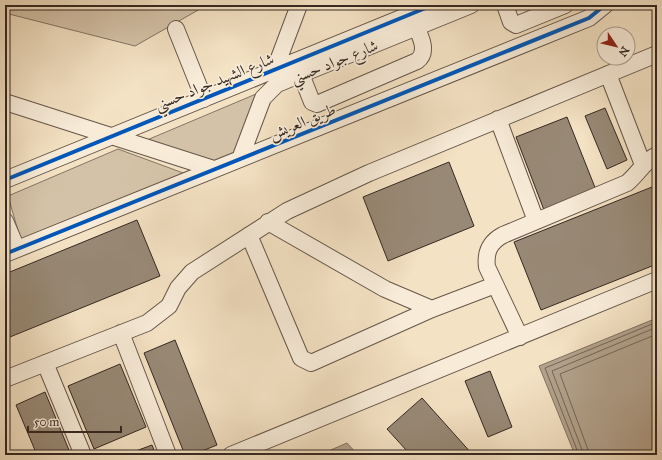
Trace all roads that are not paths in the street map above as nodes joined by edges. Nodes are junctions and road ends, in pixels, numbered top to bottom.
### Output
1 (298, 5) edge
2 (433, 5) edge
3 (471, 5) edge
4 (505, 5) edge
5 (565, 5) edge
6 (605, 5) edge
7 (413, 21) junction
8 (176, 28) dead end
9 (657, 54) edge
10 (275, 69) junction
11 (300, 74) junction
12 (608, 74) junction
13 (204, 98) junction
14 (5, 102) edge
15 (498, 119) junction
16 (113, 136) junction
17 (657, 155) edge
18 (240, 159) junction
19 (643, 165) junction
20 (214, 169) junction
21 (5, 180) edge
22 (5, 221) edge
23 (536, 221) junction
24 (268, 222) junction
25 (249, 235) junction
26 (11, 252) edge
27 (657, 280) edge
28 (495, 285) junction
29 (432, 309) junction
30 (121, 334) junction
31 (520, 336) junction
32 (45, 363) junction
33 (5, 379) edge
34 (82, 455) edge
35 (168, 455) edge
36 (231, 455) edge

1 - 10 street
2 - 7 street, شارع الشهيد جواد حسني
3 - 7 street, شارع جواد حسني
4 - 5 street
6 - 18 street, طريق العريش
7 - 10 street, شارع الشهيد جواد حسني
7 - 11 street, شارع جواد حسني
7 - 11 street
8 - 13 street
9 - 12 street
10 - 13 street, شارع الشهيد جواد حسني
11 - 18 street, شارع جواد حسني
12 - 15 street
12 - 19 street
13 - 16 street, شارع الشهيد جواد حسني
14 - 16 street
15 - 23 street
15 - 24 street
16 - 20 street
16 - 21 street, شارع الشهيد جواد حسني
17 - 19 street
18 - 20 street, طريق العريش
19 - 23 street
20 - 26 street, طريق العريش
22 - 26 street
23 - 28 street
24 - 25 street
24 - 29 street
25 - 29 street
25 - 30 street
27 - 31 street
28 - 29 street
28 - 31 street
30 - 32 street
30 - 35 street
31 - 36 street
32 - 33 street
32 - 34 street

